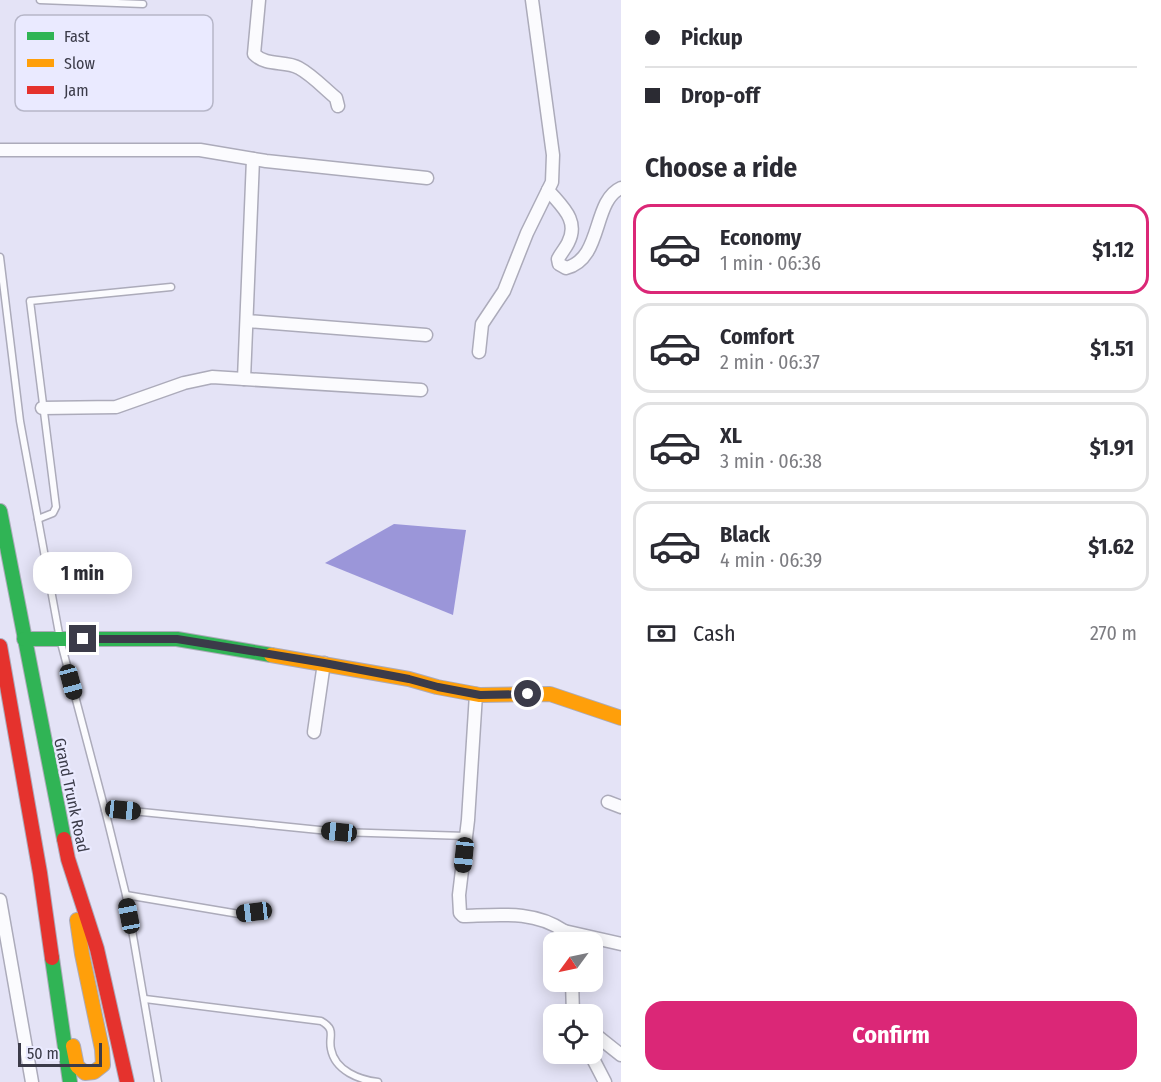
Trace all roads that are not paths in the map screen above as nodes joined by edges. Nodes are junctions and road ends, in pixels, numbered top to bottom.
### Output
1 (40, 0) edge
2 (259, 0) edge
3 (532, 0) edge
4 (143, 4) dead end
5 (338, 106) dead end
6 (0, 150) edge
7 (253, 159) junction
8 (427, 178) dead end
9 (621, 188) edge
10 (548, 190) junction
11 (0, 257) edge
12 (171, 287) dead end
13 (247, 321) junction
14 (426, 335) dead end
15 (479, 352) dead end
16 (244, 379) junction
17 (421, 390) dead end
18 (42, 408) junction
19 (0, 511) edge
20 (38, 519) junction
21 (24, 639) junction
22 (60, 639) junction
23 (0, 646) edge
24 (324, 663) junction
25 (476, 694) junction
26 (0, 709) edge
27 (621, 718) edge
28 (15, 726) junction
29 (314, 732) dead end
30 (608, 802) dead end
31 (621, 807) edge
32 (105, 810) junction
33 (466, 836) junction
34 (68, 860) junction
35 (40, 873) junction
36 (126, 895) junction
37 (0, 900) edge
38 (268, 910) dead end
39 (560, 932) edge
40 (603, 942) edge
41 (621, 944) edge
42 (5, 946) edge
43 (145, 999) junction
44 (603, 1041) edge
45 (621, 1055) edge
46 (596, 1064) edge
47 (32, 1082) edge
48 (70, 1082) edge
49 (127, 1082) edge
50 (158, 1082) edge
51 (378, 1082) edge
52 (605, 1082) edge

1 - 4 lane
2 - 5 street
3 - 10 street
6 - 7 street
7 - 8 street
7 - 13 street
9 - 10 street
10 - 15 street
11 - 20 lane
12 - 18 lane
13 - 14 street
13 - 16 street
16 - 17 street
16 - 18 street
18 - 20 lane
19 - 21 main road, Grand Trunk Road
20 - 22 lane
21 - 22 main road
21 - 34 main road, Grand Trunk Road
22 - 24 main road
22 - 32 lane
23 - 28 main road
24 - 25 main road
24 - 29 street
25 - 27 main road
25 - 33 street
26 - 28 street
28 - 35 main road
30 - 31 street
32 - 33 lane
32 - 36 lane
33 - 39 street
34 - 35 main road
34 - 49 main road, Grand Trunk Road
35 - 48 main road
36 - 38 lane
36 - 43 lane
37 - 42 street
40 - 41 street
42 - 47 street
43 - 50 lane
43 - 51 lane
44 - 45 street
46 - 52 street

